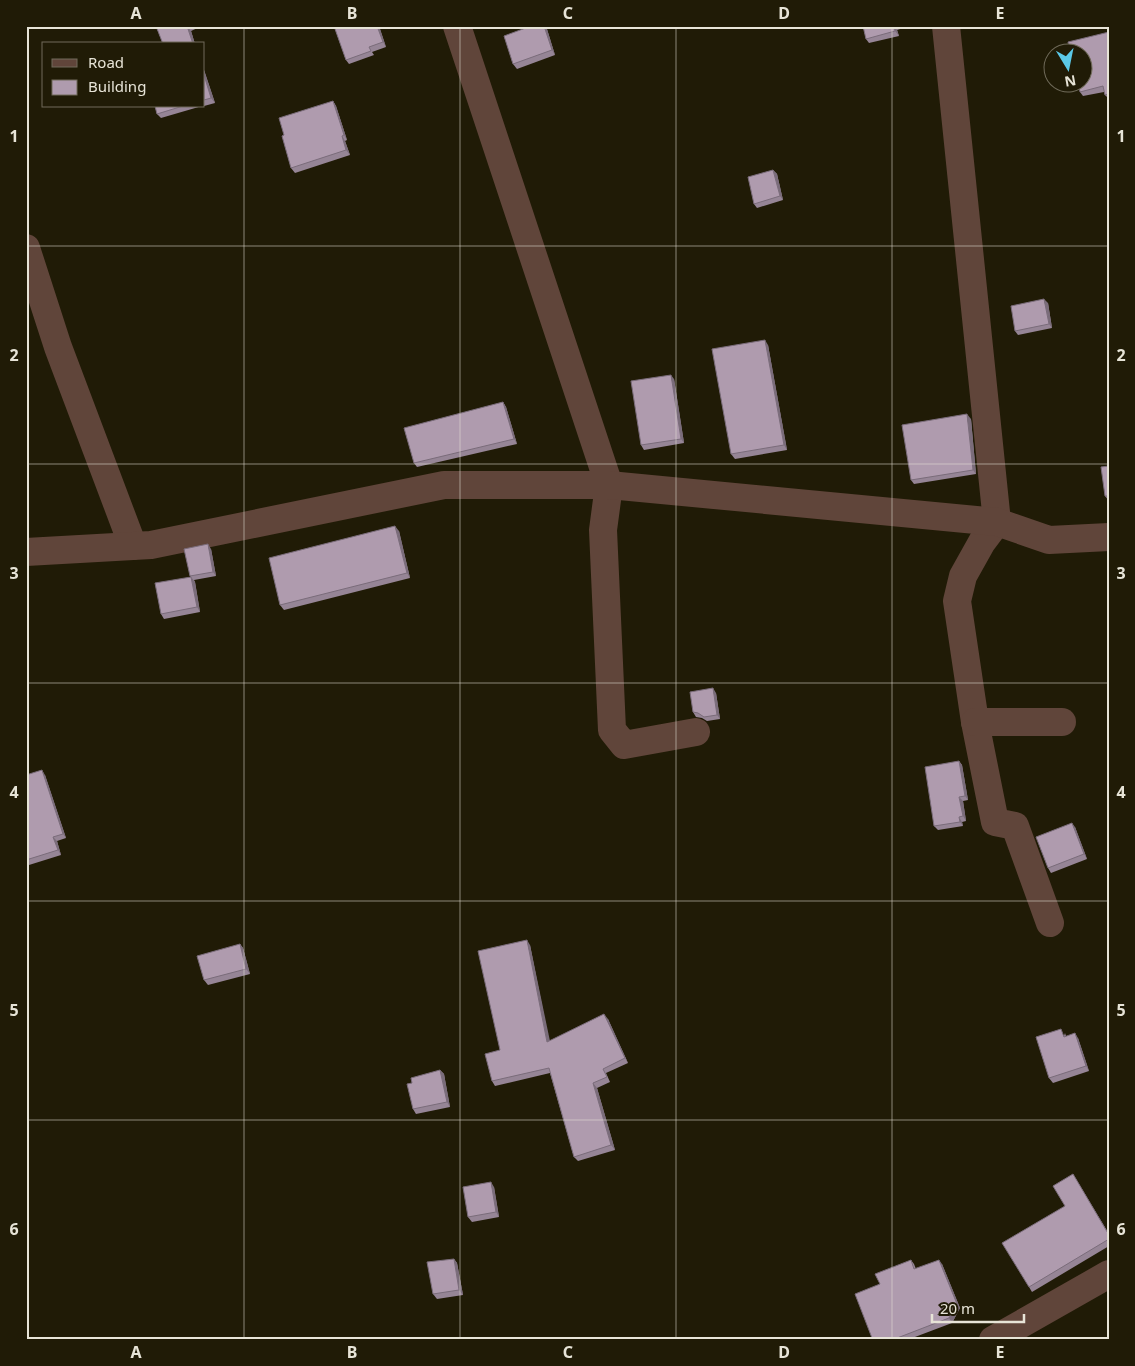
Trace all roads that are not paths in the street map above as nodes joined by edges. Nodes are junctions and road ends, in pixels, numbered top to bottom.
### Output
1 (457, 26) edge
2 (946, 26) edge
3 (26, 248) edge
4 (609, 485) junction
5 (997, 522) junction
6 (1109, 537) edge
7 (133, 546) junction
8 (26, 552) edge
9 (975, 722) junction
10 (1062, 722) dead end
11 (696, 732) dead end
12 (1050, 924) dead end
13 (1109, 1274) edge
14 (993, 1340) edge

1 - 4 street
2 - 5 street
3 - 7 street
4 - 5 street
4 - 7 street
4 - 11 street
5 - 6 street
5 - 9 street
7 - 8 street
9 - 10 street
9 - 12 street
13 - 14 street

